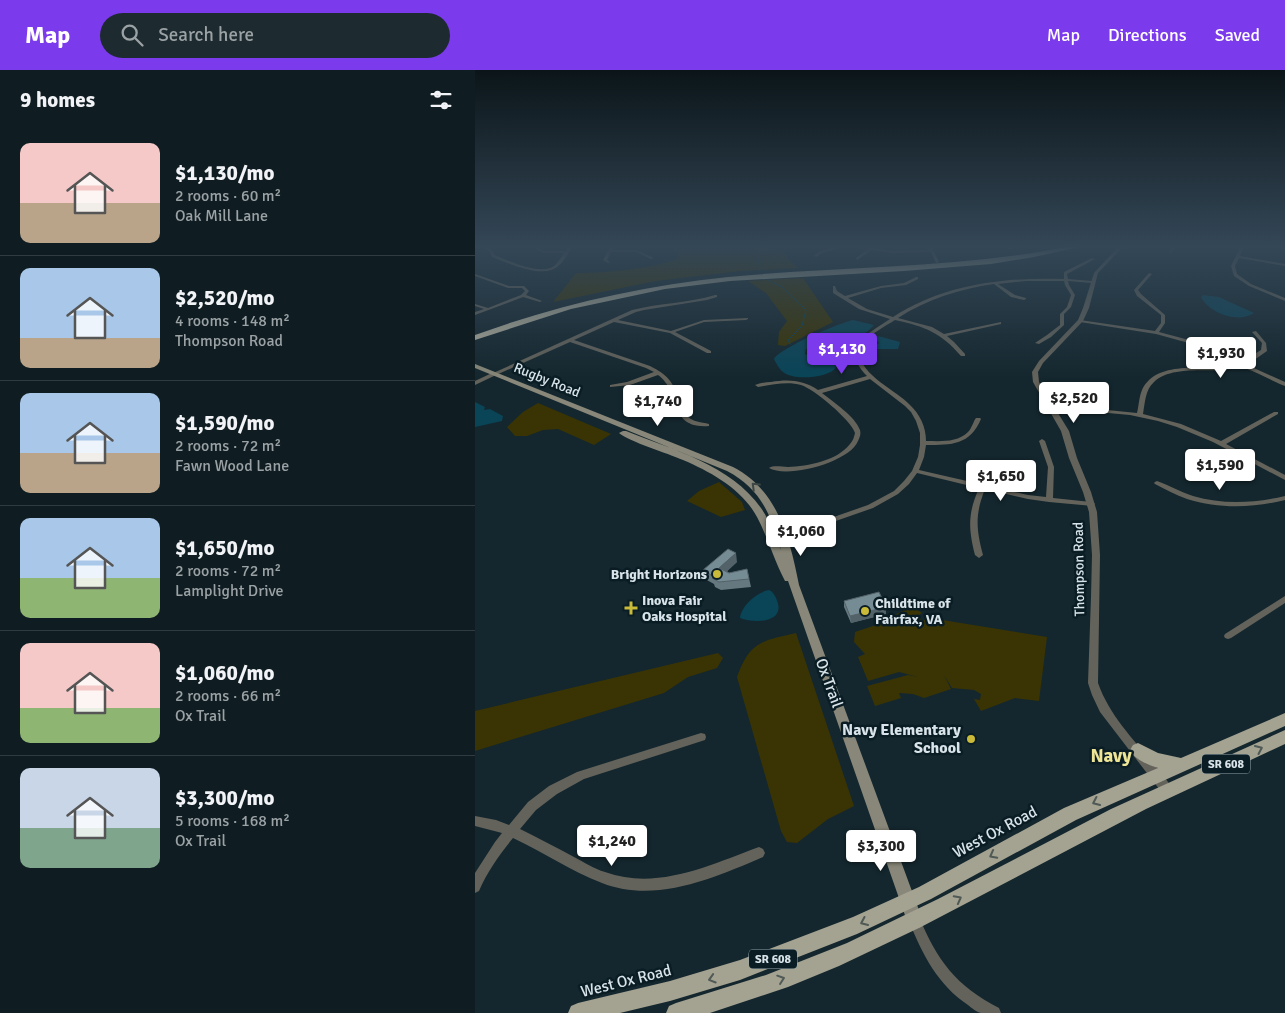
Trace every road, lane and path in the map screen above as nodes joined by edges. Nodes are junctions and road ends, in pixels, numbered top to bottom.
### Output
1 (527, 291) edge
2 (623, 291) edge
3 (649, 291) edge
4 (835, 291) edge
5 (868, 291) edge
6 (956, 291) edge
7 (1006, 291) edge
8 (1071, 291) edge
9 (1091, 291) edge
10 (1137, 291) edge
11 (1264, 291) edge
12 (523, 296) junction
13 (715, 296) dead end
14 (845, 297) junction
15 (1024, 299) dead end
16 (1285, 300) edge
17 (540, 301) dead end
18 (475, 305) edge
19 (488, 309) junction
20 (475, 314) edge
21 (894, 318) junction
22 (746, 319) dead end
23 (613, 320) junction
24 (1080, 321) junction
25 (999, 323) dead end
26 (475, 332) edge
27 (671, 332) junction
28 (1253, 332) dead end
29 (1156, 333) junction
30 (945, 335) junction
31 (475, 338) edge
32 (570, 340) junction
33 (1037, 342) dead end
34 (709, 352) dead end
35 (963, 355) dead end
36 (1241, 365) junction
37 (475, 366) edge
38 (475, 372) edge
39 (658, 372) junction
40 (490, 375) junction
41 (871, 377) junction
42 (475, 383) edge
43 (1285, 384) edge
44 (758, 385) dead end
45 (612, 386) dead end
46 (818, 392) junction
47 (1053, 412) junction
48 (1275, 413) dead end
49 (1140, 414) junction
50 (978, 419) dead end
51 (707, 425) dead end
52 (1042, 442) dead end
53 (924, 443) junction
54 (1221, 444) junction
55 (772, 468) dead end
56 (915, 471) junction
57 (1285, 478) edge
58 (1157, 483) dead end
59 (983, 486) junction
60 (1285, 498) edge
61 (1049, 500) junction
62 (1091, 504) junction
63 (775, 533) junction
64 (979, 556) dead end
65 (1285, 599) edge
66 (1227, 636) dead end
67 (1285, 719) edge
68 (701, 737) dead end
69 (1285, 737) edge
70 (1138, 750) junction
71 (1180, 764) junction
72 (1157, 774) junction
73 (1167, 790) junction
74 (475, 821) edge
75 (512, 831) junction
76 (759, 853) dead end
77 (475, 886) edge
78 (908, 902) junction
79 (915, 922) junction
80 (578, 1013) edge
81 (676, 1013) edge
82 (994, 1013) edge

1 - 12 street
2 - 26 highway
3 - 31 highway
4 - 14 street
5 - 14 street
6 - 21 street
7 - 15 street
8 - 33 street
9 - 24 street, Thompson Road
10 - 29 street
11 - 16 street
12 - 17 street
12 - 19 street
13 - 23 street
14 - 21 street
18 - 19 street
19 - 20 street
21 - 30 street
21 - 41 street
22 - 27 street
23 - 27 street
23 - 32 street
24 - 29 street
24 - 47 street, Thompson Road
25 - 30 street
27 - 34 street
28 - 36 street
29 - 36 street
30 - 35 street
32 - 39 street
32 - 40 street
36 - 43 street
36 - 49 street
37 - 40 main road, Rugby Road
38 - 40 main road, Rugby Road
39 - 45 street
39 - 51 street
40 - 42 street
40 - 63 main road, Rugby Road
63 -> 40 main road, Rugby Road
41 - 46 street
41 - 53 street
44 - 46 street
46 - 55 street
47 - 49 street
47 - 62 street, Thompson Road
48 - 54 street
49 - 54 street
50 - 53 street
52 - 61 street
53 - 56 street
54 - 57 street
56 - 59 street
56 - 63 street
58 - 60 street
59 - 61 street
59 - 64 street
61 - 62 street
62 - 70 street, Thompson Road
63 - 78 main road, Ox Trail
65 - 66 street
67 - 71 main road, West Ox Road / SR 608
68 - 75 street
73 -> 69 main road, SR 608
70 - 71 main road
70 - 72 street, Thompson Road
71 - 72 main road, West Ox Road / SR 608
72 - 73 street, Thompson Road
72 -> 78 main road, West Ox Road / SR 608
79 -> 73 main road, SR 608
74 - 75 street
75 - 76 street
75 - 77 street
78 - 79 main road, Ox Trail
78 -> 80 main road, West Ox Road / SR 608
81 -> 79 main road, SR 608
79 - 82 street

